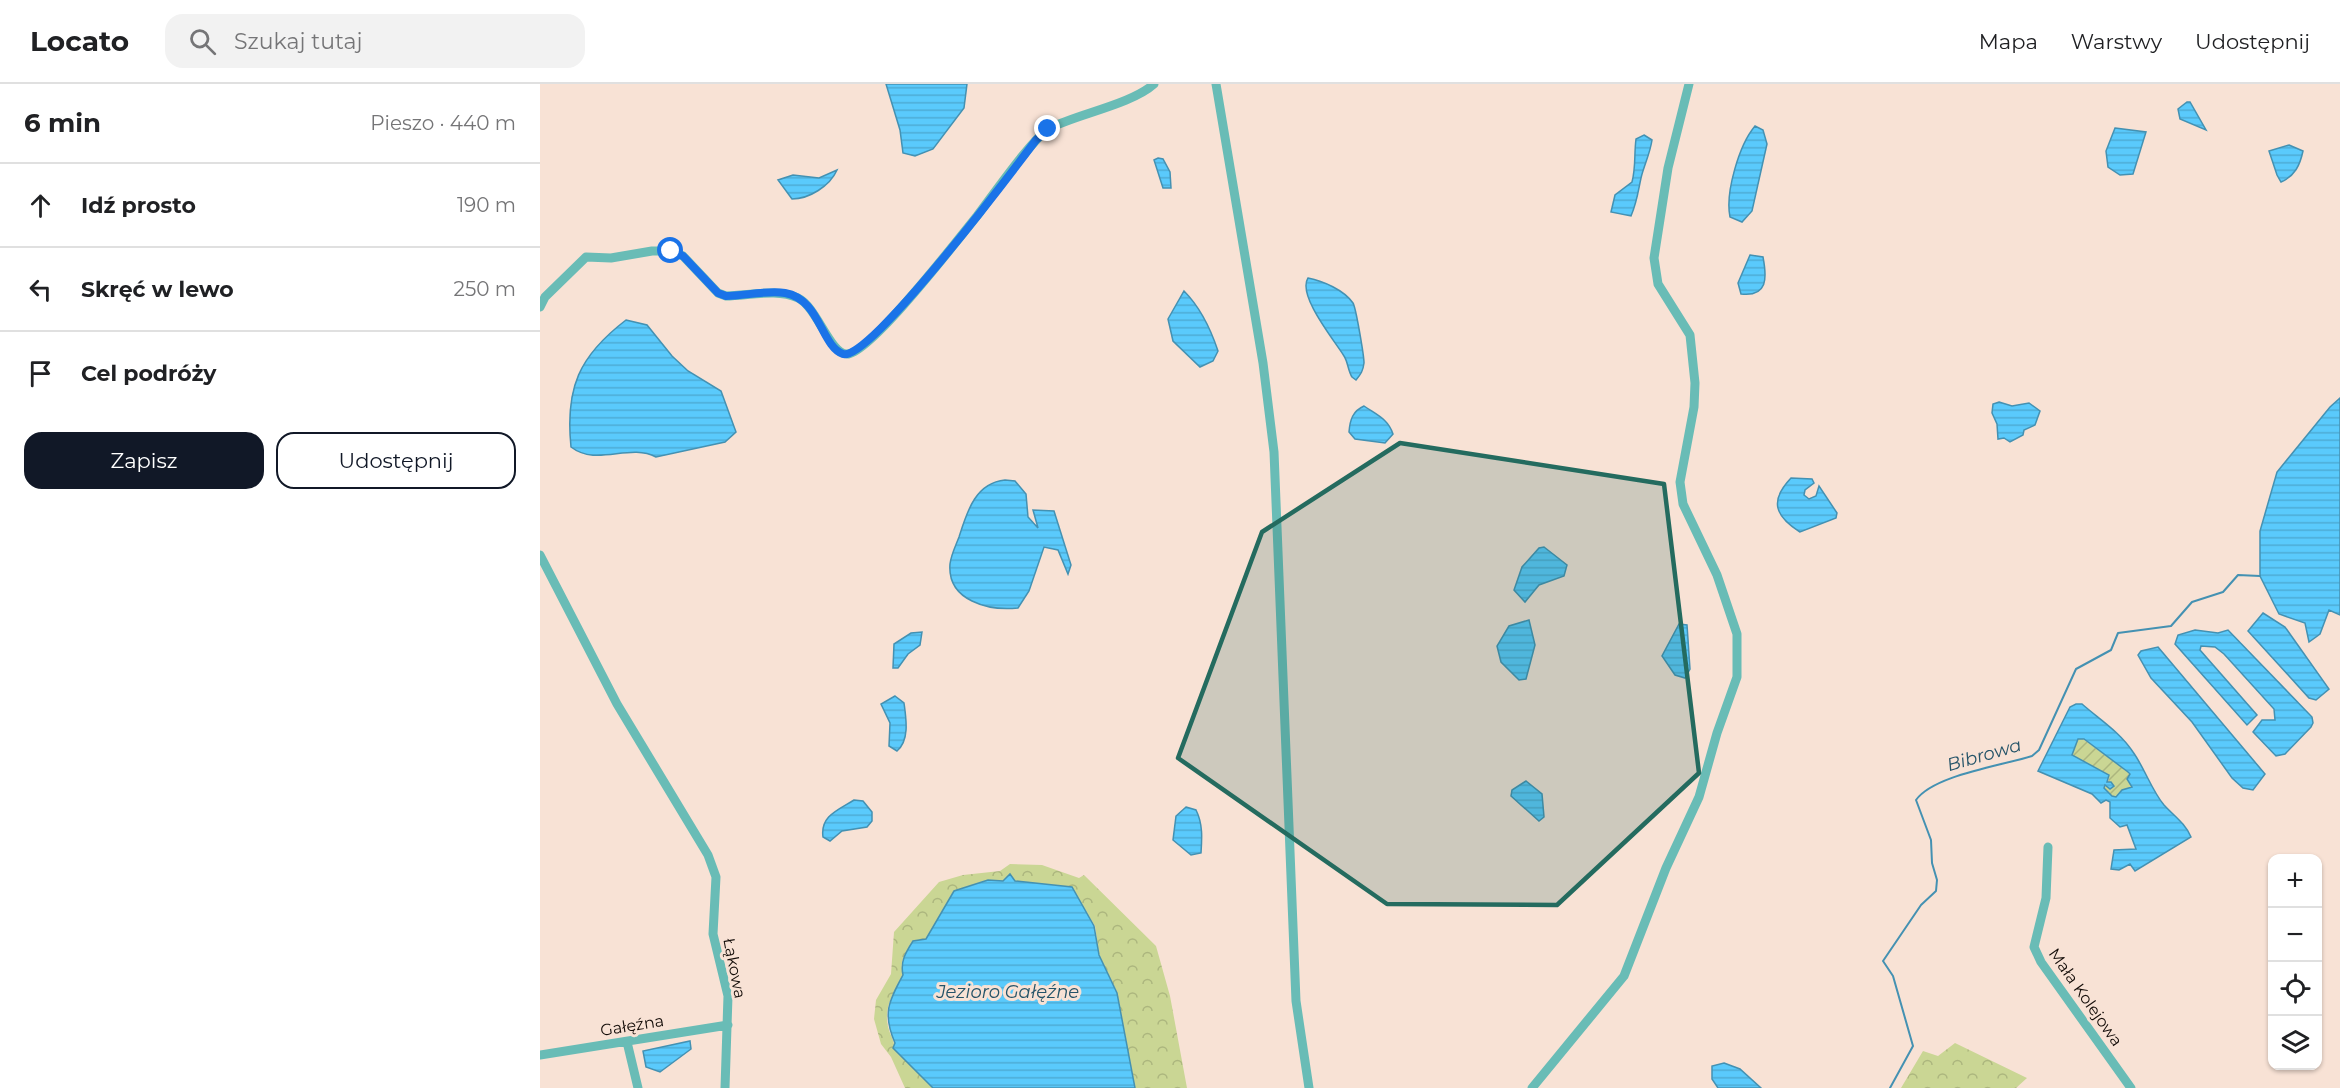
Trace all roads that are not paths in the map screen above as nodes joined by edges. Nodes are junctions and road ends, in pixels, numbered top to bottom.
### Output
1 (1154, 84) edge
2 (1216, 84) edge
3 (1689, 84) edge
4 (540, 307) edge
5 (540, 555) edge
6 (2048, 847) dead end
7 (728, 1025) junction
8 (627, 1042) junction
9 (540, 1055) edge
10 (638, 1088) edge
11 (725, 1088) edge
12 (1309, 1088) edge
13 (1532, 1088) edge
14 (2131, 1088) edge

1 - 4 street
2 - 12 street
3 - 13 street
5 - 7 street, Łąkowa
6 - 14 street, Mała Kolejowa
7 - 8 street, Gałęźna
7 - 11 street, Łąkowa
8 - 9 street, Gałęźna
8 - 10 street

